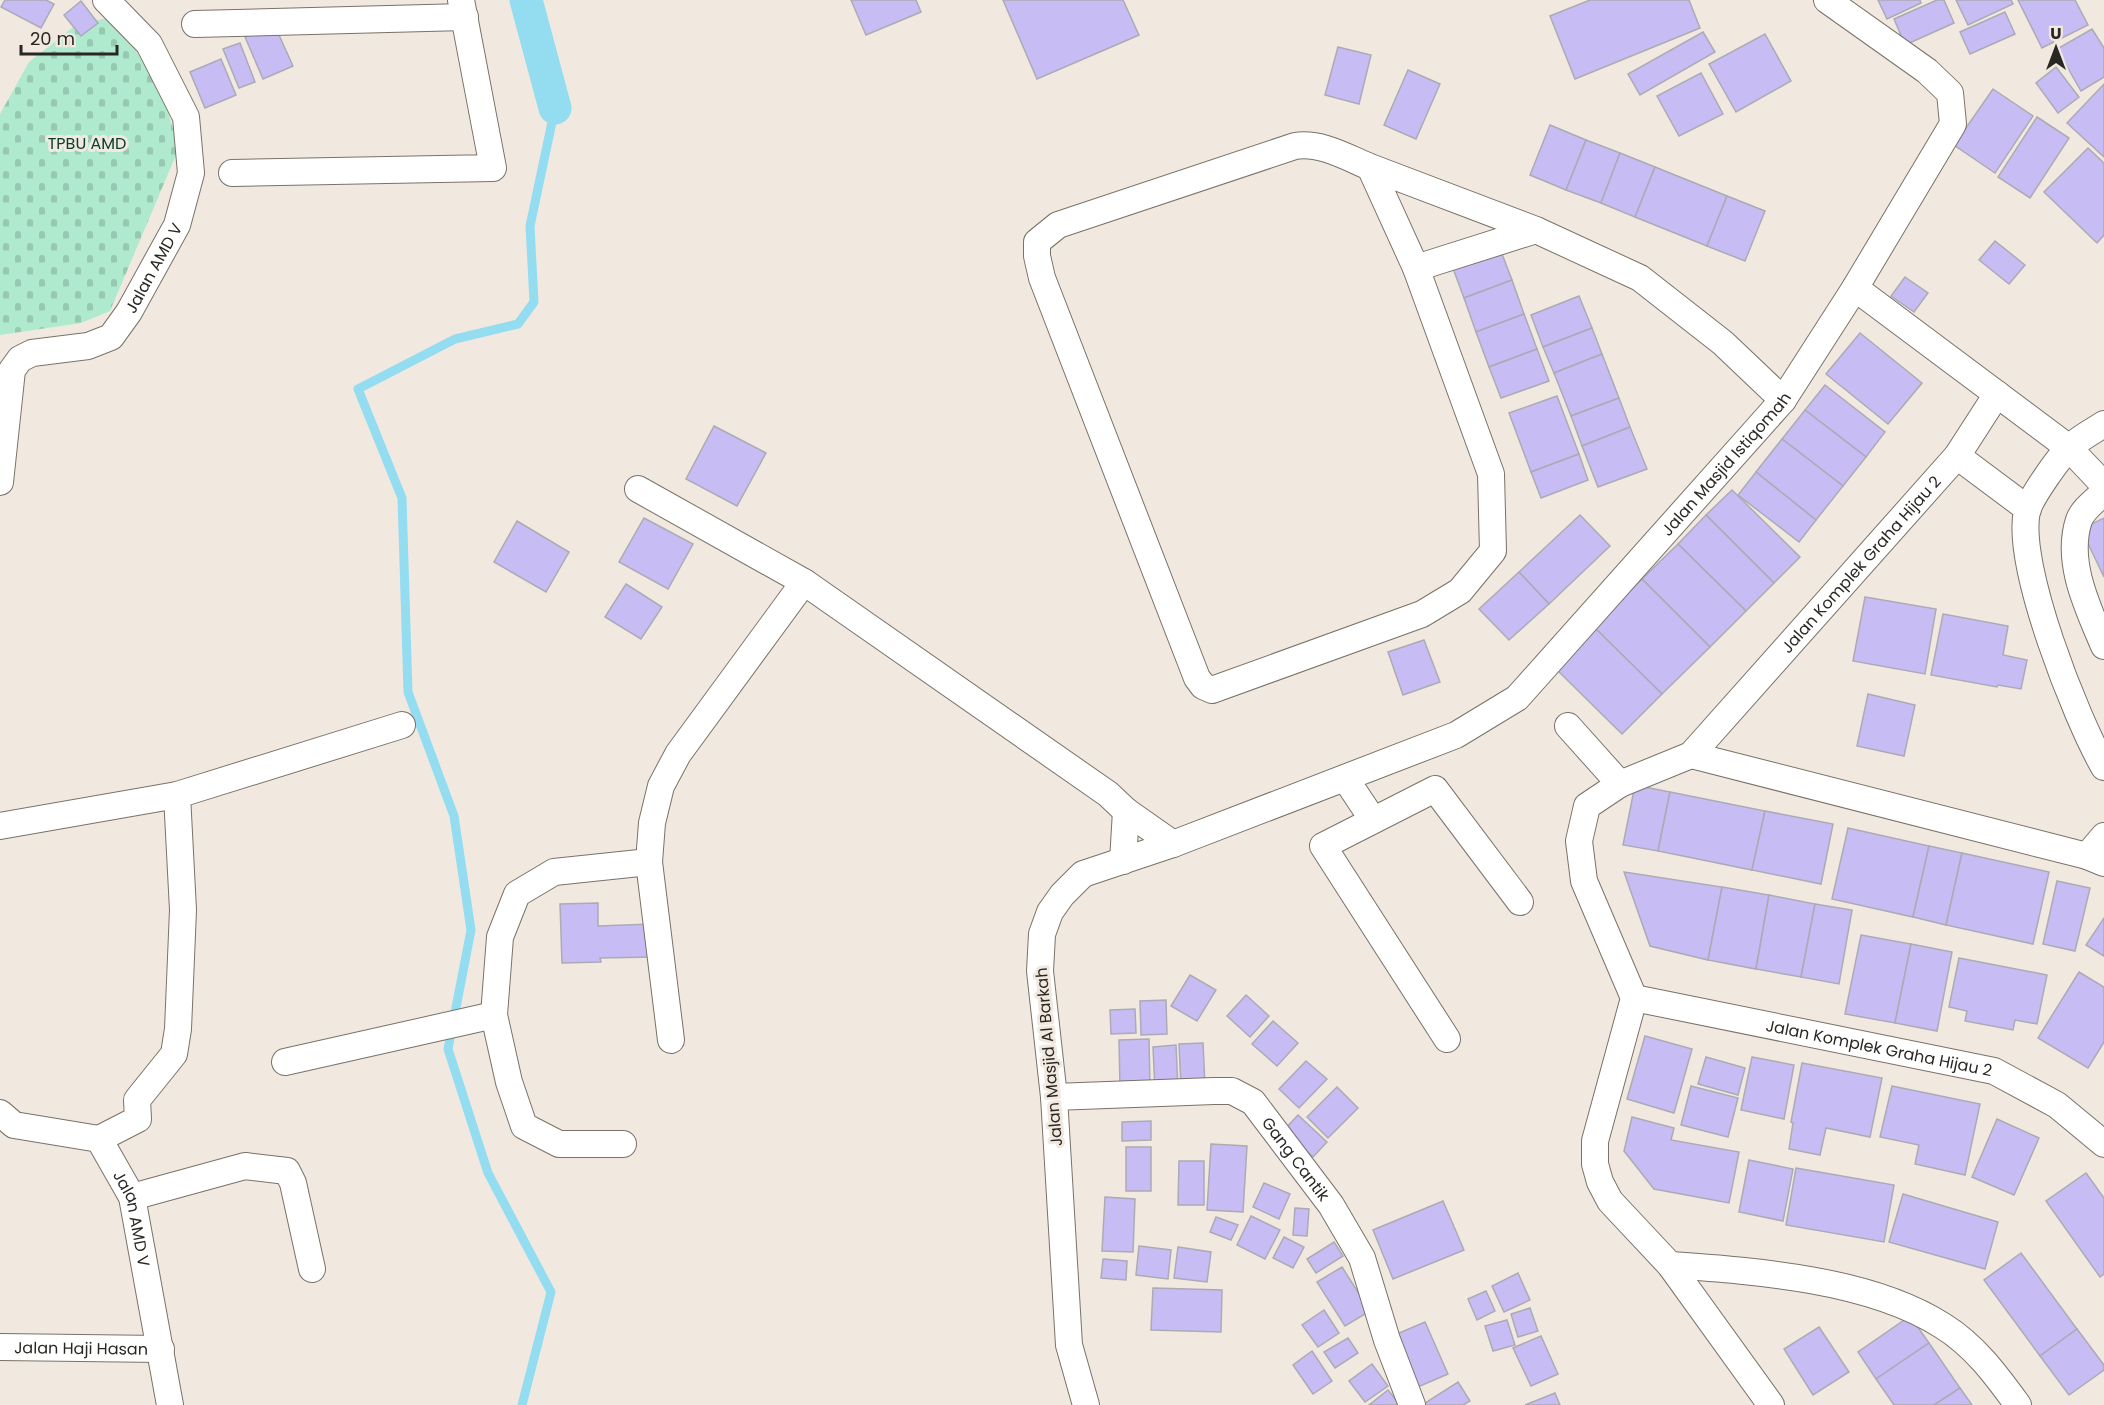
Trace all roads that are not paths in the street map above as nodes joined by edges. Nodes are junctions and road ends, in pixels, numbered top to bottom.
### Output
1 (106, 0) edge
2 (1827, 0) edge
3 (463, 9) edge
4 (195, 24) dead end
5 (1370, 167) junction
6 (232, 173) dead end
7 (1536, 230) junction
8 (1416, 268) junction
9 (1855, 288) junction
10 (1997, 394) junction
11 (1783, 400) junction
12 (2104, 424) edge
13 (2069, 447) junction
14 (1958, 456) junction
15 (0, 482) edge
16 (2104, 485) edge
17 (638, 489) dead end
18 (2104, 492) edge
19 (2028, 509) junction
20 (804, 582) junction
21 (2104, 646) edge
22 (402, 725) dead end
23 (1568, 726) dead end
24 (1691, 755) junction
25 (2104, 767) edge
26 (1345, 778) junction
27 (1620, 784) junction
28 (177, 795) junction
29 (1260, 808) joint
30 (1126, 811) junction
31 (1373, 820) junction
32 (0, 826) edge
33 (2104, 836) edge
34 (1183, 840) junction
35 (2096, 859) edge
36 (1123, 861) junction
37 (649, 862) junction
38 (1520, 902) dead end
39 (1634, 998) junction
40 (494, 1015) junction
41 (1447, 1039) dead end
42 (671, 1040) dead end
43 (285, 1062) dead end
44 (1054, 1097) junction
45 (0, 1113) edge
46 (99, 1139) junction
47 (623, 1144) dead end
48 (2104, 1144) edge
49 (132, 1197) junction
50 (1670, 1265) junction
51 (312, 1269) dead end
52 (0, 1347) edge
53 (161, 1349) junction
54 (170, 1405) edge
55 (1086, 1405) edge
56 (1412, 1405) edge
57 (1772, 1405) edge
58 (2018, 1405) edge

1 - 15 street, Jalan AMD V
2 - 9 street, Jalan Masjid Istiqomah
3 - 4 street
3 - 6 street
5 - 7 street
5 - 8 street
5 - 8 street
7 - 8 street
7 - 11 street
9 - 10 street
9 - 11 street, Jalan Masjid Istiqomah
10 - 13 street
10 - 14 street, Jalan Komplek Graha Hijau 2
11 - 26 street, Jalan Masjid Istiqomah
12 - 13 street
13 - 16 street
13 - 19 street
14 - 19 street
14 - 24 street, Jalan Komplek Graha Hijau 2
17 - 20 street
18 - 21 street
19 - 25 street
20 - 30 street
20 - 37 street
22 - 28 street
23 - 27 street
24 - 27 street, Jalan Komplek Graha Hijau 2
24 - 35 street
26 - 29 street, Jalan Masjid Istiqomah
26 - 31 street
27 - 39 street, Jalan Komplek Graha Hijau 2
28 - 32 street
28 - 46 street
29 - 34 street, Jalan Masjid Al Barkah
30 - 34 street
30 - 36 street
31 - 38 street
31 - 41 street
33 - 35 street
34 - 36 street, Jalan Masjid Al Barkah
36 - 44 street, Jalan Masjid Al Barkah
37 - 40 street
37 - 42 street
39 - 48 street, Jalan Komplek Graha Hijau 2
39 - 50 street
40 - 43 street
40 - 47 street
44 - 55 street, Jalan Masjid Al Barkah
44 - 56 street, Gang Cantik
45 - 46 street
46 - 49 street, Jalan AMD V
49 - 51 street
49 - 53 street, Jalan AMD V
50 - 57 street
50 - 58 street
52 - 53 street, Jalan Haji Hasan
53 - 54 street, Jalan AMD V

